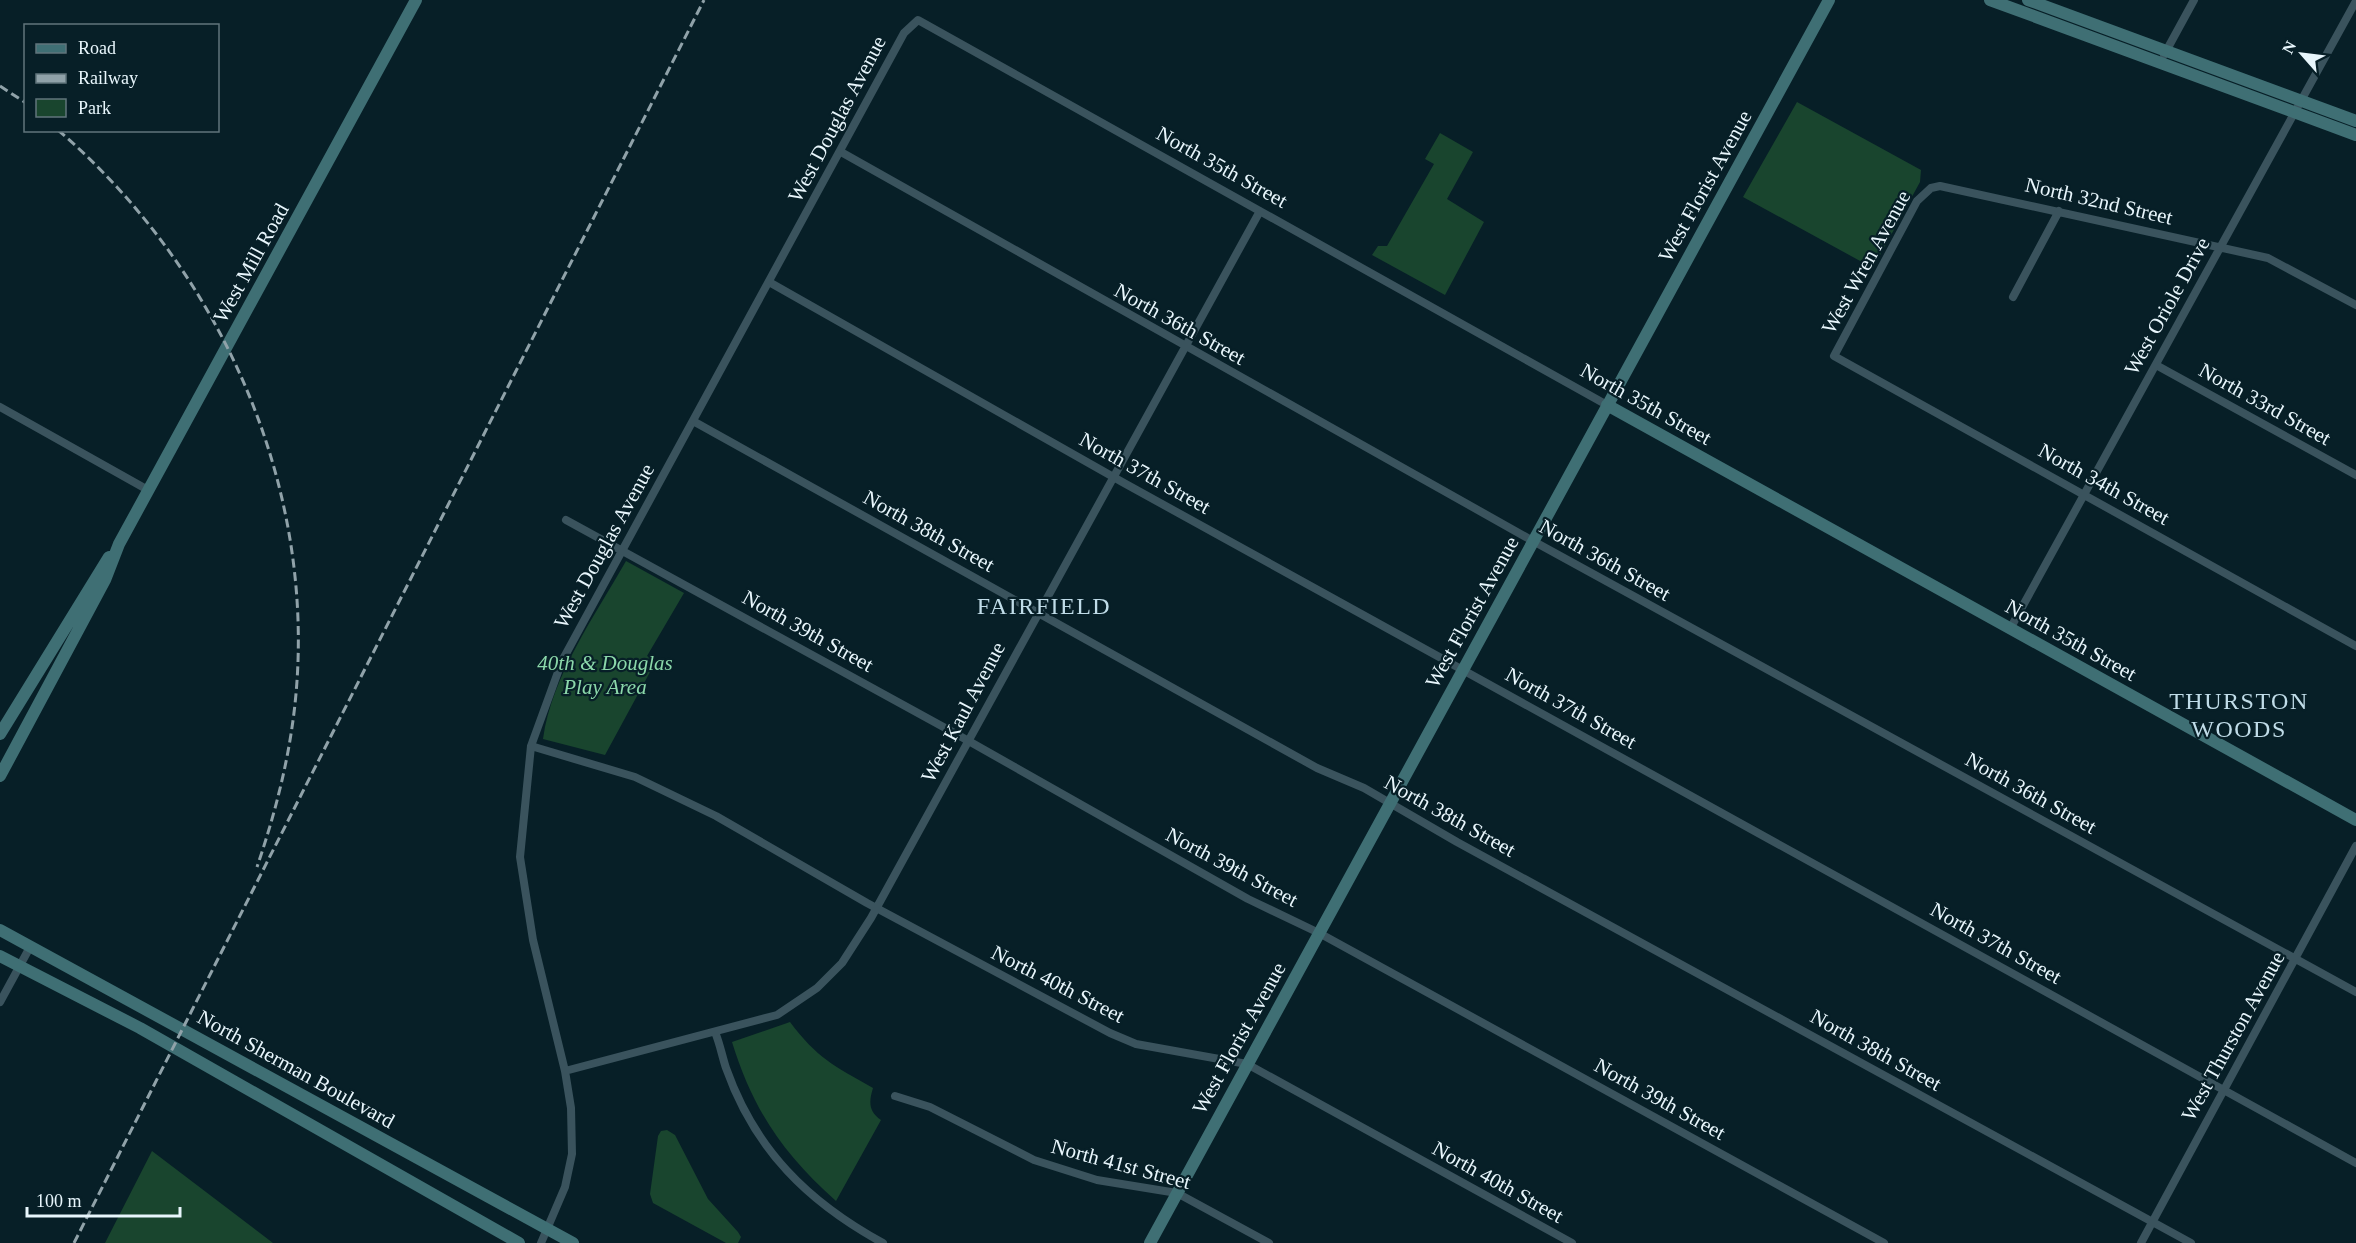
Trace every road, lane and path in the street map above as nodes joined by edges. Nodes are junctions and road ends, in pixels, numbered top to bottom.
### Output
1 (416, 0) edge
2 (1829, 0) edge
3 (1990, 0) edge
4 (2028, 0) edge
5 (2194, 0) edge
6 (2356, 1) edge
7 (918, 20) joint
8 (2167, 50) junction
9 (2161, 63) junction
10 (2298, 107) junction
11 (2356, 121) edge
12 (2356, 135) edge
13 (841, 152) junction
14 (1931, 188) joint
15 (1260, 211) junction
16 (2059, 211) junction
17 (2220, 247) junction
18 (769, 282) junction
19 (2013, 297) dead end
20 (2356, 304) edge
21 (1184, 346) junction
22 (1834, 356) joint
23 (2156, 365) junction
24 (1607, 405) junction
25 (0, 407) edge
26 (693, 421) junction
27 (2356, 475) edge
28 (1113, 477) junction
29 (148, 490) junction
30 (2085, 494) junction
31 (566, 520) dead end
32 (1533, 541) junction
33 (119, 544) junction
34 (622, 549) junction
35 (1038, 611) junction
36 (2010, 629) junction
37 (2356, 646) edge
38 (1463, 669) junction
39 (0, 734) edge
40 (969, 741) junction
41 (531, 746) junction
42 (0, 776) edge
43 (1390, 803) junction
44 (2356, 820) edge
45 (2356, 846) edge
46 (877, 908) junction
47 (0, 930) edge
48 (1319, 933) junction
49 (30, 947) junction
50 (0, 956) edge
51 (2296, 959) junction
52 (19, 966) junction
53 (2356, 992) edge
54 (0, 1002) edge
55 (716, 1032) junction
56 (1247, 1064) junction
57 (565, 1071) junction
58 (2223, 1090) junction
59 (895, 1096) dead end
60 (2356, 1164) edge
61 (1177, 1193) junction
62 (2152, 1222) junction
63 (549, 1230) junction
64 (519, 1243) edge
65 (541, 1243) edge
66 (573, 1243) edge
67 (883, 1243) edge
68 (1150, 1243) edge
69 (1269, 1243) edge
70 (1572, 1243) edge
71 (1884, 1243) edge
72 (2141, 1243) edge
73 (2191, 1243) edge

1 - 29 main road, West Mill Road
2 - 24 main road, West Florist Avenue
3 - 9 main road
4 - 8 main road
5 - 8 street
6 - 10 street, West Oriole Drive
7 - 13 street, West Douglas Avenue
7 - 15 street, North 35th Street
8 - 9 street
8 - 10 main road
9 - 10 main road
10 - 11 main road
10 - 12 main road
10 - 17 street, West Oriole Drive
13 - 18 street, West Douglas Avenue
13 - 21 street, North 36th Street
14 - 16 street, North 32nd Street
14 - 22 street, West Wren Avenue
15 - 21 street, West Kaul Avenue
15 - 24 street, North 35th Street
16 - 17 street, North 32nd Street
16 - 19 street
17 - 20 street, North 32nd Street
17 - 23 street, West Oriole Drive
18 - 26 street, West Douglas Avenue
18 - 28 street, North 37th Street
21 - 28 street, West Kaul Avenue
21 - 32 street, North 36th Street
22 - 30 street, North 34th Street
23 - 27 street, North 33rd Street
23 - 30 street, West Oriole Drive
24 - 32 main road, West Florist Avenue
24 - 36 main road, North 35th Street
25 - 29 street
26 - 34 street, West Douglas Avenue
26 - 35 street, North 38th Street
28 - 35 street, West Kaul Avenue
28 - 38 street, North 37th Street
29 - 33 main road, West Mill Road
30 - 36 street, West Oriole Drive
30 - 37 street, North 34th Street
31 - 34 street, North 39th Street
32 - 38 main road, West Florist Avenue
32 - 51 street, North 36th Street
33 - 39 main road, West Mill Road
33 - 42 main road, West Mill Road
34 - 40 street, North 39th Street
34 - 41 street, West Douglas Avenue
35 - 40 street, West Kaul Avenue
35 - 43 street, North 38th Street
36 - 44 main road, North 35th Street
38 - 43 main road, West Florist Avenue
38 - 58 street, North 37th Street
40 - 46 street, West Kaul Avenue
40 - 48 street, North 39th Street
41 - 46 street, North 40th Street
41 - 57 street, West Douglas Avenue
43 - 48 main road, West Florist Avenue
43 - 62 street, North 38th Street
45 - 51 street, West Thurston Avenue
46 - 55 street, West Kaul Avenue
46 - 56 street, North 40th Street
47 - 49 main road, North Sherman Boulevard
48 - 56 main road, West Florist Avenue
48 - 71 street, North 39th Street
49 - 52 street
49 - 63 main road, North Sherman Boulevard
50 - 52 main road, North Sherman Boulevard
51 - 53 street, North 36th Street
51 - 58 street, West Thurston Avenue
52 - 54 street
52 - 64 main road, North Sherman Boulevard
55 - 57 street, West Kaul Avenue
55 - 67 street
56 - 61 main road, West Florist Avenue
56 - 70 street, North 40th Street
57 - 63 street, West Douglas Avenue
58 - 60 street, North 37th Street
58 - 62 street, West Thurston Avenue
59 - 61 street, North 41st Street
61 - 68 main road, West Florist Avenue
61 - 69 street, North 41st Street
62 - 72 street, West Thurston Avenue
62 - 73 street, North 38th Street
63 - 65 street, West Douglas Avenue
63 - 66 main road, North Sherman Boulevard

